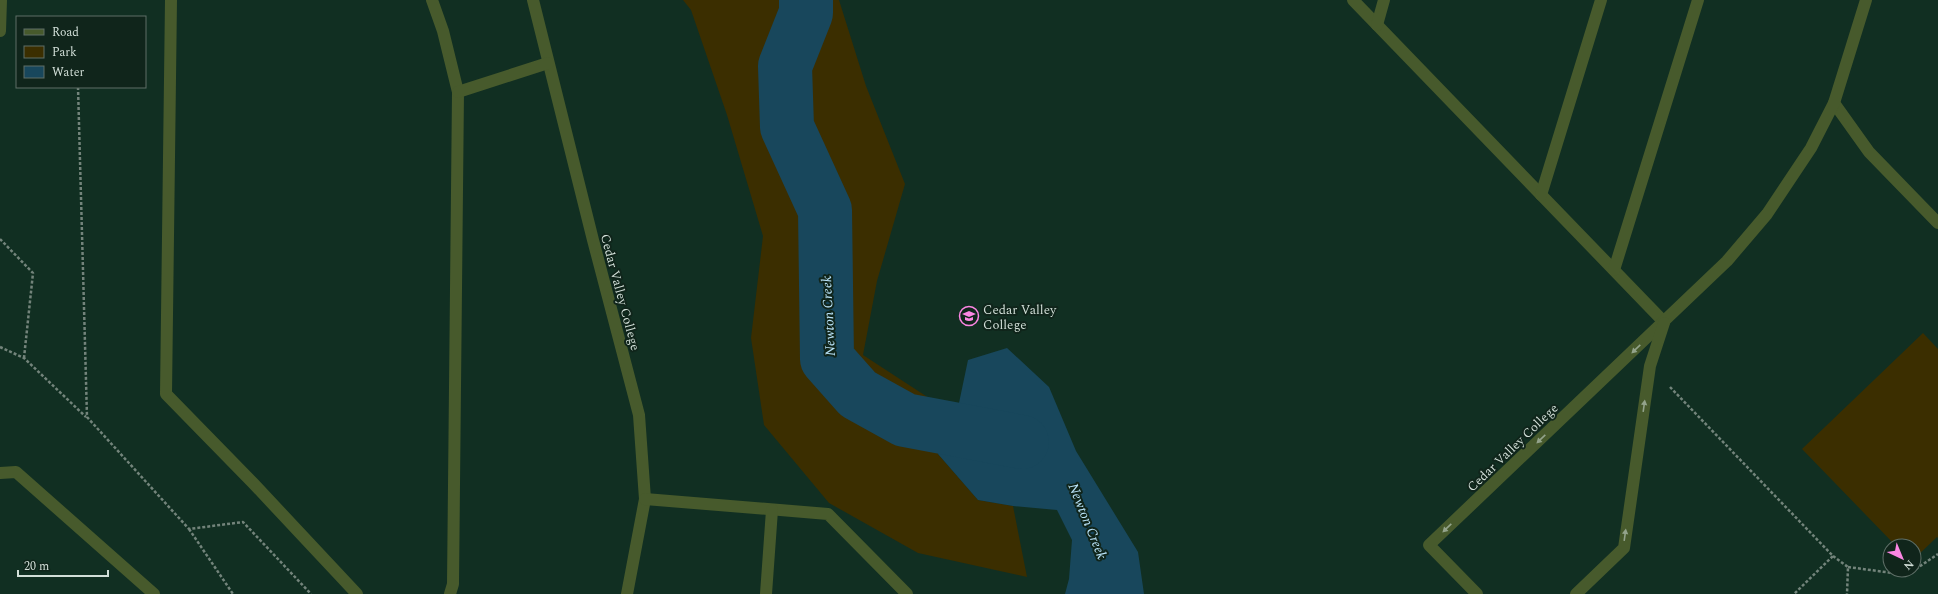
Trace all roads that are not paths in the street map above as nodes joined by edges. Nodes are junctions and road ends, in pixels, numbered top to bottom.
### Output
1 (1, 0) edge
2 (171, 0) edge
3 (432, 0) edge
4 (533, 0) edge
5 (1353, 0) edge
6 (1384, 0) edge
7 (1601, 0) edge
8 (1698, 0) edge
9 (1866, 0) edge
10 (1377, 25) junction
11 (0, 30) edge
12 (548, 63) junction
13 (458, 92) junction
14 (1834, 103) junction
15 (1541, 195) junction
16 (1938, 223) edge
17 (1614, 270) junction
18 (1664, 322) junction
19 (0, 473) edge
20 (645, 499) junction
21 (772, 510) junction
22 (154, 594) edge
23 (357, 594) edge
24 (450, 594) edge
25 (627, 594) edge
26 (766, 594) edge
27 (907, 594) edge
28 (1477, 594) edge
29 (1576, 594) edge

1 - 11 lane
2 - 23 lane
3 - 13 lane
4 - 12 lane, Cedar Valley College
5 - 10 lane
6 - 10 lane
7 - 15 lane
8 - 17 lane
9 - 14 lane, Cedar Valley College
10 - 15 lane
12 - 13 lane
12 - 20 lane, Cedar Valley College
13 - 24 lane
14 - 16 lane
14 - 18 lane, Cedar Valley College
15 - 17 lane
17 - 18 lane
18 -> 28 lane, Cedar Valley College
29 -> 18 lane, Cedar Valley College
19 - 22 lane
20 - 21 lane
20 - 25 lane, Cedar Valley College
21 - 26 lane
21 - 27 lane

